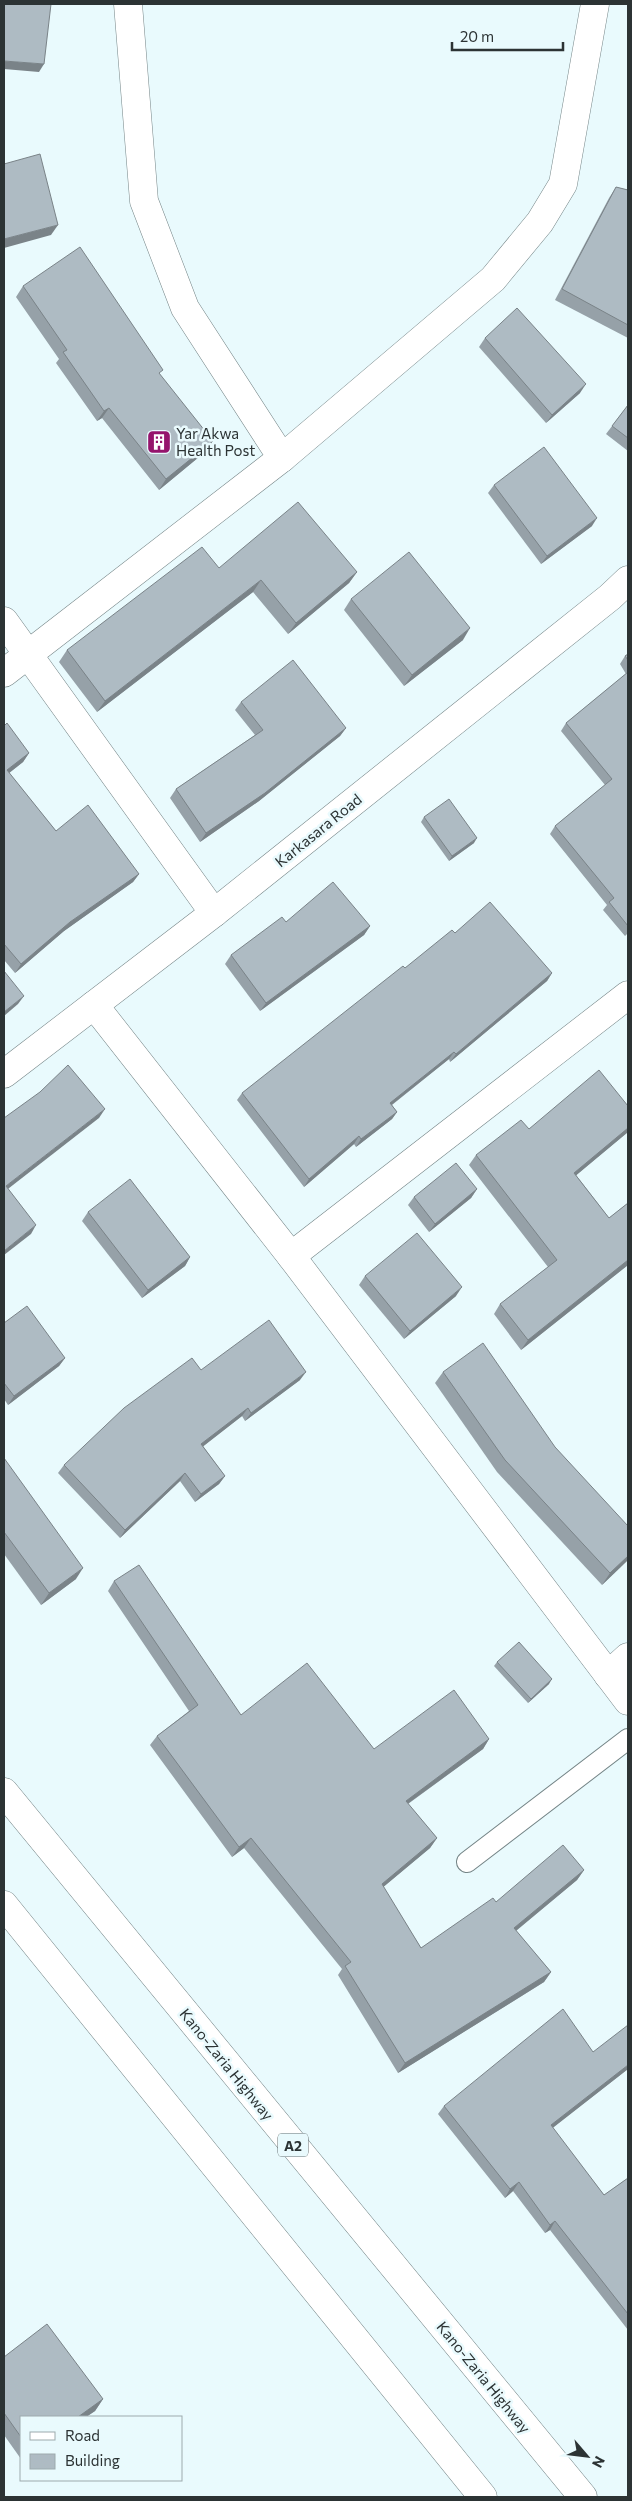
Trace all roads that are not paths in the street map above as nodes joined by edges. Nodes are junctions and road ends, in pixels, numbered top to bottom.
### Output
1 (128, 4) edge
2 (595, 4) edge
3 (282, 458) junction
4 (628, 580) edge
5 (4, 621) edge
6 (28, 654) junction
7 (4, 674) edge
8 (214, 913) junction
9 (628, 995) edge
10 (94, 1005) junction
11 (4, 1074) edge
12 (291, 1256) junction
13 (628, 1657) edge
14 (608, 1675) junction
15 (628, 1701) edge
16 (628, 1739) edge
17 (4, 1792) edge
18 (467, 1862) dead end
19 (4, 1905) edge
20 (483, 2497) edge
21 (583, 2497) edge

1 - 3 main road
2 - 3 main road
3 - 6 main road
4 - 8 main road, Karkasara Road
5 - 6 main road
6 - 7 main road
6 - 8 main road
8 - 10 main road, Karkasara Road
9 - 12 main road
10 - 11 main road, Karkasara Road
10 - 12 main road
12 - 14 main road
13 - 14 main road
14 - 15 main road
16 - 18 lane
17 - 21 main road, Kano-Zaria Highway / A2
19 - 20 main road

